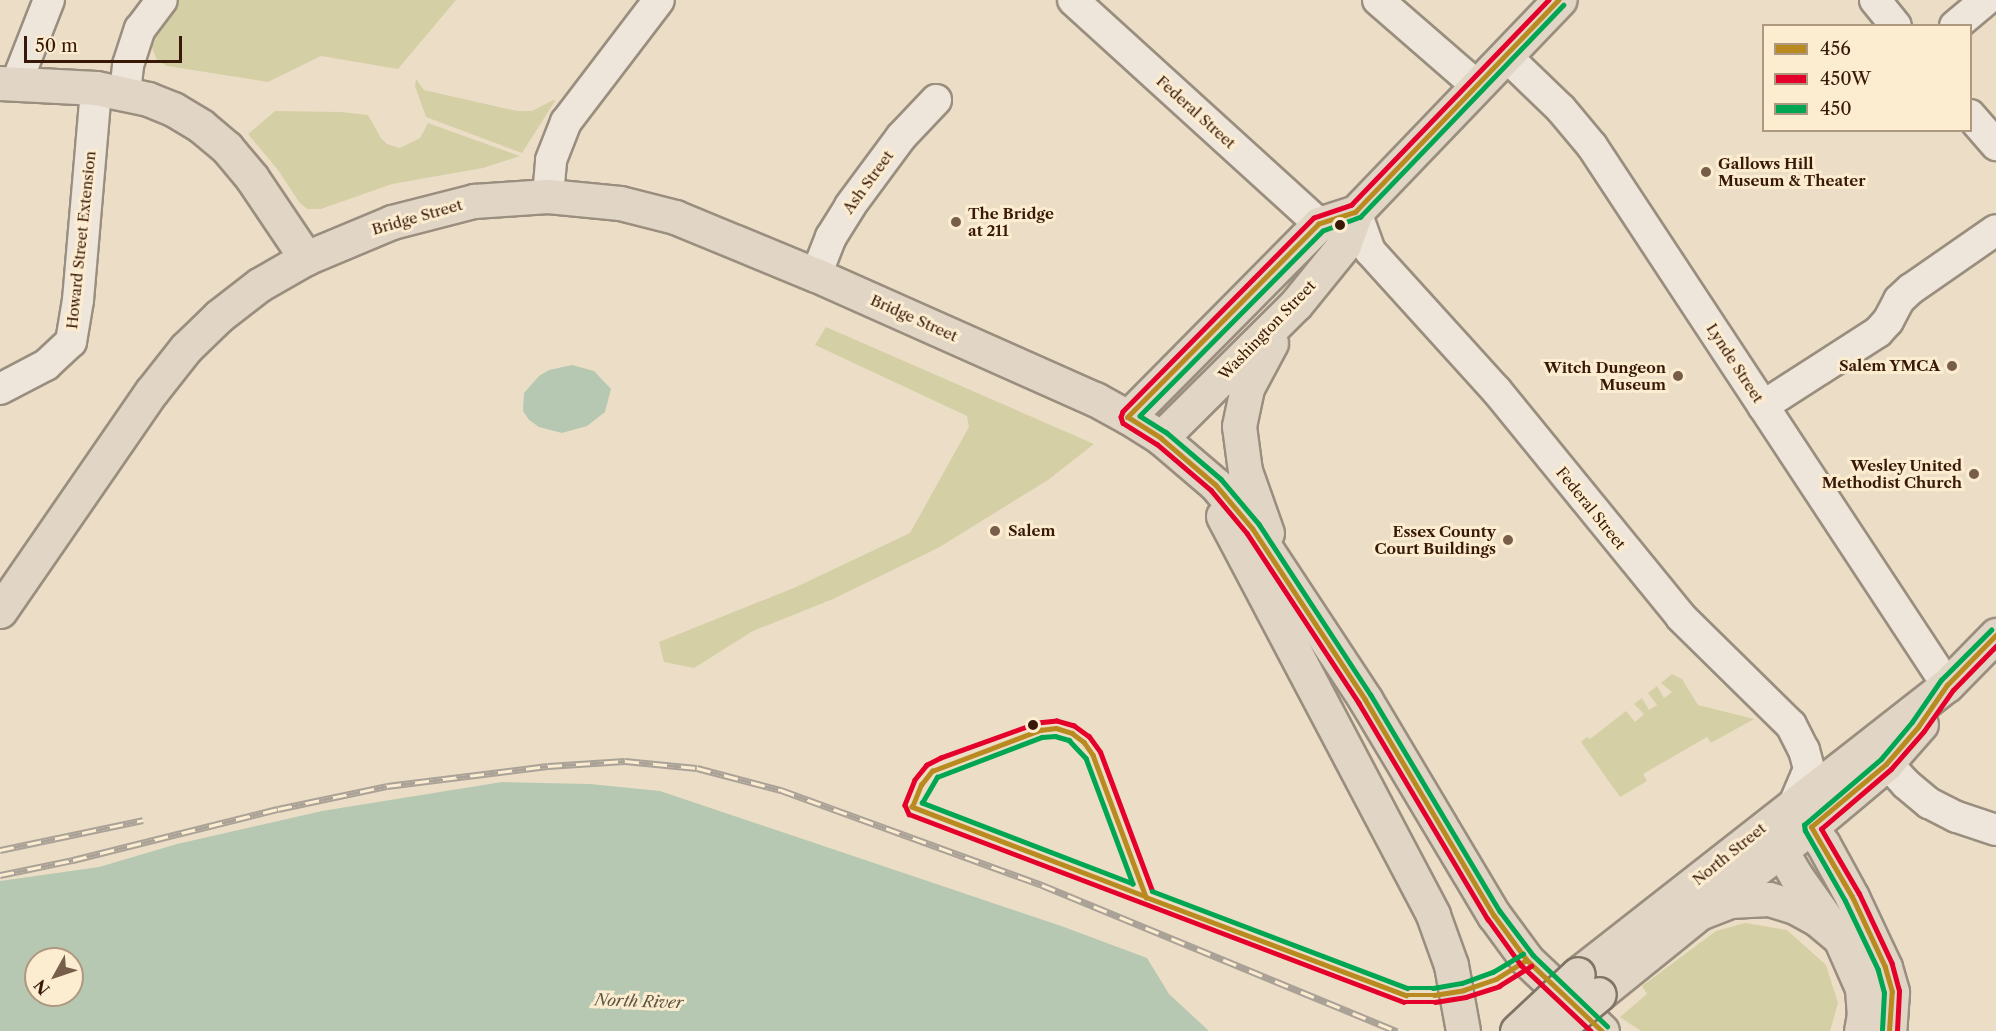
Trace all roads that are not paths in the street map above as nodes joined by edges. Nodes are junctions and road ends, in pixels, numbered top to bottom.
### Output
1 (49, 0) edge
2 (162, 0) edge
3 (659, 0) edge
4 (1073, 0) edge
5 (1378, 0) edge
6 (1559, 0) edge
7 (1875, 0) edge
8 (1986, 0) edge
9 (1894, 24) edge
10 (1957, 24) edge
11 (1506, 56) junction
12 (8, 83) edge
13 (1477, 86) junction
14 (110, 91) junction
15 (936, 100) dead end
16 (1972, 116) edge
17 (1996, 145) edge
18 (548, 196) junction
19 (1356, 212) junction
20 (1319, 224) junction
21 (1996, 230) edge
22 (306, 258) junction
23 (816, 275) junction
24 (1296, 304) junction
25 (0, 389) edge
26 (1763, 406) junction
27 (1128, 417) junction
28 (1161, 438) junction
29 (1198, 469) junction
30 (1293, 588) junction
31 (0, 611) edge
32 (1996, 635) edge
33 (1947, 685) junction
34 (1878, 755) junction
35 (1802, 815) junction
36 (1996, 830) edge
37 (1773, 838) junction
38 (1699, 913) junction
39 (1840, 938) junction
40 (1588, 984) junction
41 (1463, 1031) edge
42 (1517, 1031) edge
43 (1555, 1031) edge
44 (1602, 1031) edge
45 (1861, 1031) edge
46 (1888, 1031) edge

1 - 12 street
2 - 14 street, Howard Street Extension
3 - 18 street
4 - 20 street, Federal Street
5 - 13 street
6 - 11 main road, Washington Street
7 - 9 street
8 - 10 street
11 - 13 main road, Washington Street
11 - 26 street, Lynde Street
12 - 14 main road
13 - 19 main road, Washington Street
14 - 22 main road
14 - 25 street, Howard Street Extension
15 - 23 street, Ash Street
16 - 17 street
18 - 22 main road, Bridge Street
18 - 23 main road, Bridge Street
19 - 20 main road, Washington Street
19 - 24 main road, Washington Street
19 - 35 street, Federal Street
20 - 27 main road, Washington Street
21 - 26 street
22 - 31 main road, Bridge Street
23 - 27 main road, Bridge Street
24 - 28 main road, Washington Street
24 - 30 main road
26 - 33 street, Lynde Street
27 - 28 main road, Bridge Street
28 - 29 main road, Bridge Street
29 - 30 main road, Bridge Street
29 - 41 main road
30 - 44 main road, Bridge Street
32 - 33 main road, North Street
33 - 34 main road, North Street
34 - 35 main road, North Street
34 - 36 street
35 - 37 main road, North Street
35 - 46 main road
37 - 38 main road, North Street
37 - 39 main road
37 - 40 main road, North Street
38 - 39 main road
38 - 40 main road, North Street
39 - 45 main road
40 - 42 main road, North Street, bridge
40 - 43 main road, North Street, bridge

